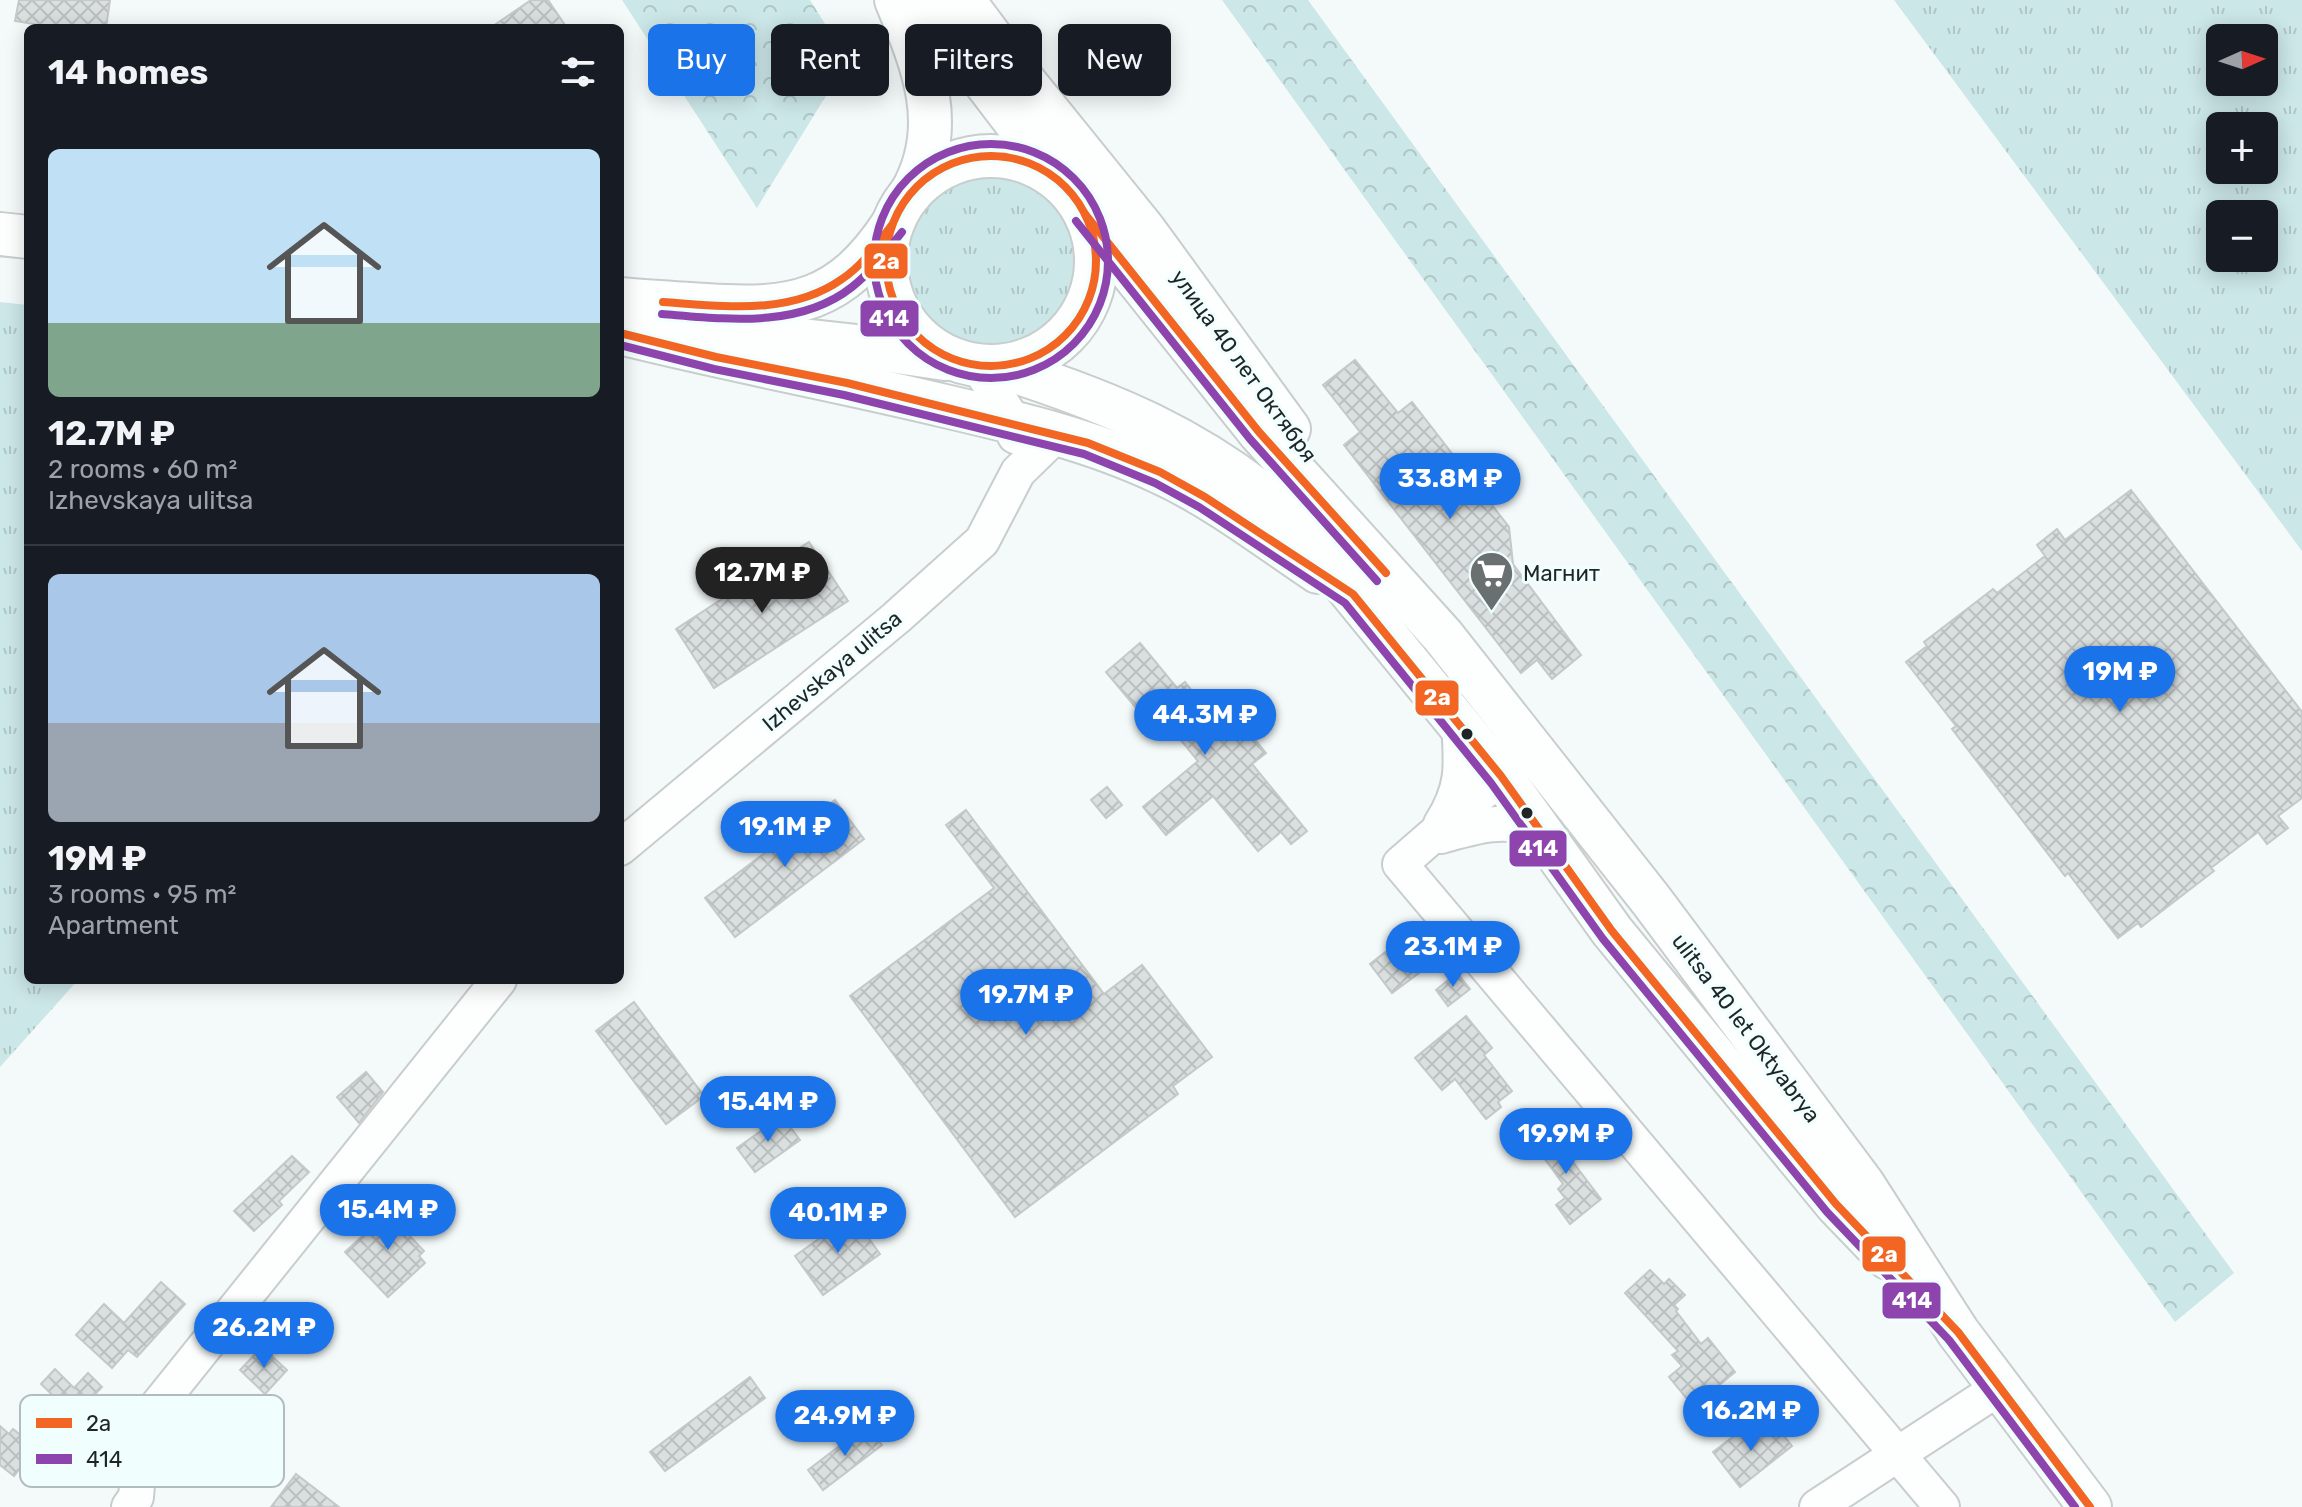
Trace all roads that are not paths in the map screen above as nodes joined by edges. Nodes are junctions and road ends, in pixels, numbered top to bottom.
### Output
1 (896, 0) edge
2 (935, 0) edge
3 (963, 0) edge
4 (1074, 199) junction
5 (902, 209) junction
6 (0, 234) edge
7 (24, 237) edge
8 (0, 263) edge
9 (24, 266) edge
10 (624, 299) edge
11 (624, 324) edge
12 (624, 334) edge
13 (978, 364) junction
14 (1014, 422) junction
15 (1057, 434) junction
16 (1018, 472) junction
17 (1367, 580) junction
18 (1459, 724) junction
19 (1532, 750) junction
20 (1501, 776) junction
21 (1537, 827) junction
22 (1432, 838) junction
23 (624, 845) edge
24 (496, 984) edge
25 (1958, 1332) junction
26 (1999, 1388) junction
27 (166, 1395) edge
28 (1897, 1454) junction
29 (1817, 1507) edge
30 (1942, 1507) edge
31 (2090, 1507) edge

1 - 5 main road, улица 40 лет Октября
2 - 4 main road, улица 40 лет Октября
3 - 17 main road, улица 40 лет Октября
4 - 5 main road, улица 40 лет Октября
4 - 13 main road, улица 40 лет Октября
4 - 17 main road, улица 40 лет Октября
5 - 10 main road, улица 40 лет Октября
5 - 13 main road, улица 40 лет Октября
6 - 7 main road
8 - 9 main road
11 - 13 main road
12 - 14 main road
13 - 14 street
13 - 17 main road, улица 40 лет Октября
14 - 15 main road
14 - 16 street
15 - 16 street, Izhevskaya ulitsa
15 - 17 main road
16 - 23 street, Izhevskaya ulitsa
17 - 18 main road, улица 40 лет Октября
17 - 19 main road, ulitsa 40 let Oktyabrya
18 - 20 main road, улица 40 лет Октября
18 - 22 street
19 - 20 street
19 - 25 main road, ulitsa 40 let Oktyabrya
20 - 21 main road, улица 40 лет Октября
20 - 22 street
21 - 22 street
21 - 25 main road, улица 40 лет Октября
22 - 28 street
24 - 27 street
25 - 26 main road, ulitsa 40 let Oktyabrya
26 - 28 street
26 - 31 main road, ulitsa 40 let Oktyabrya
28 - 29 street
28 - 30 street

